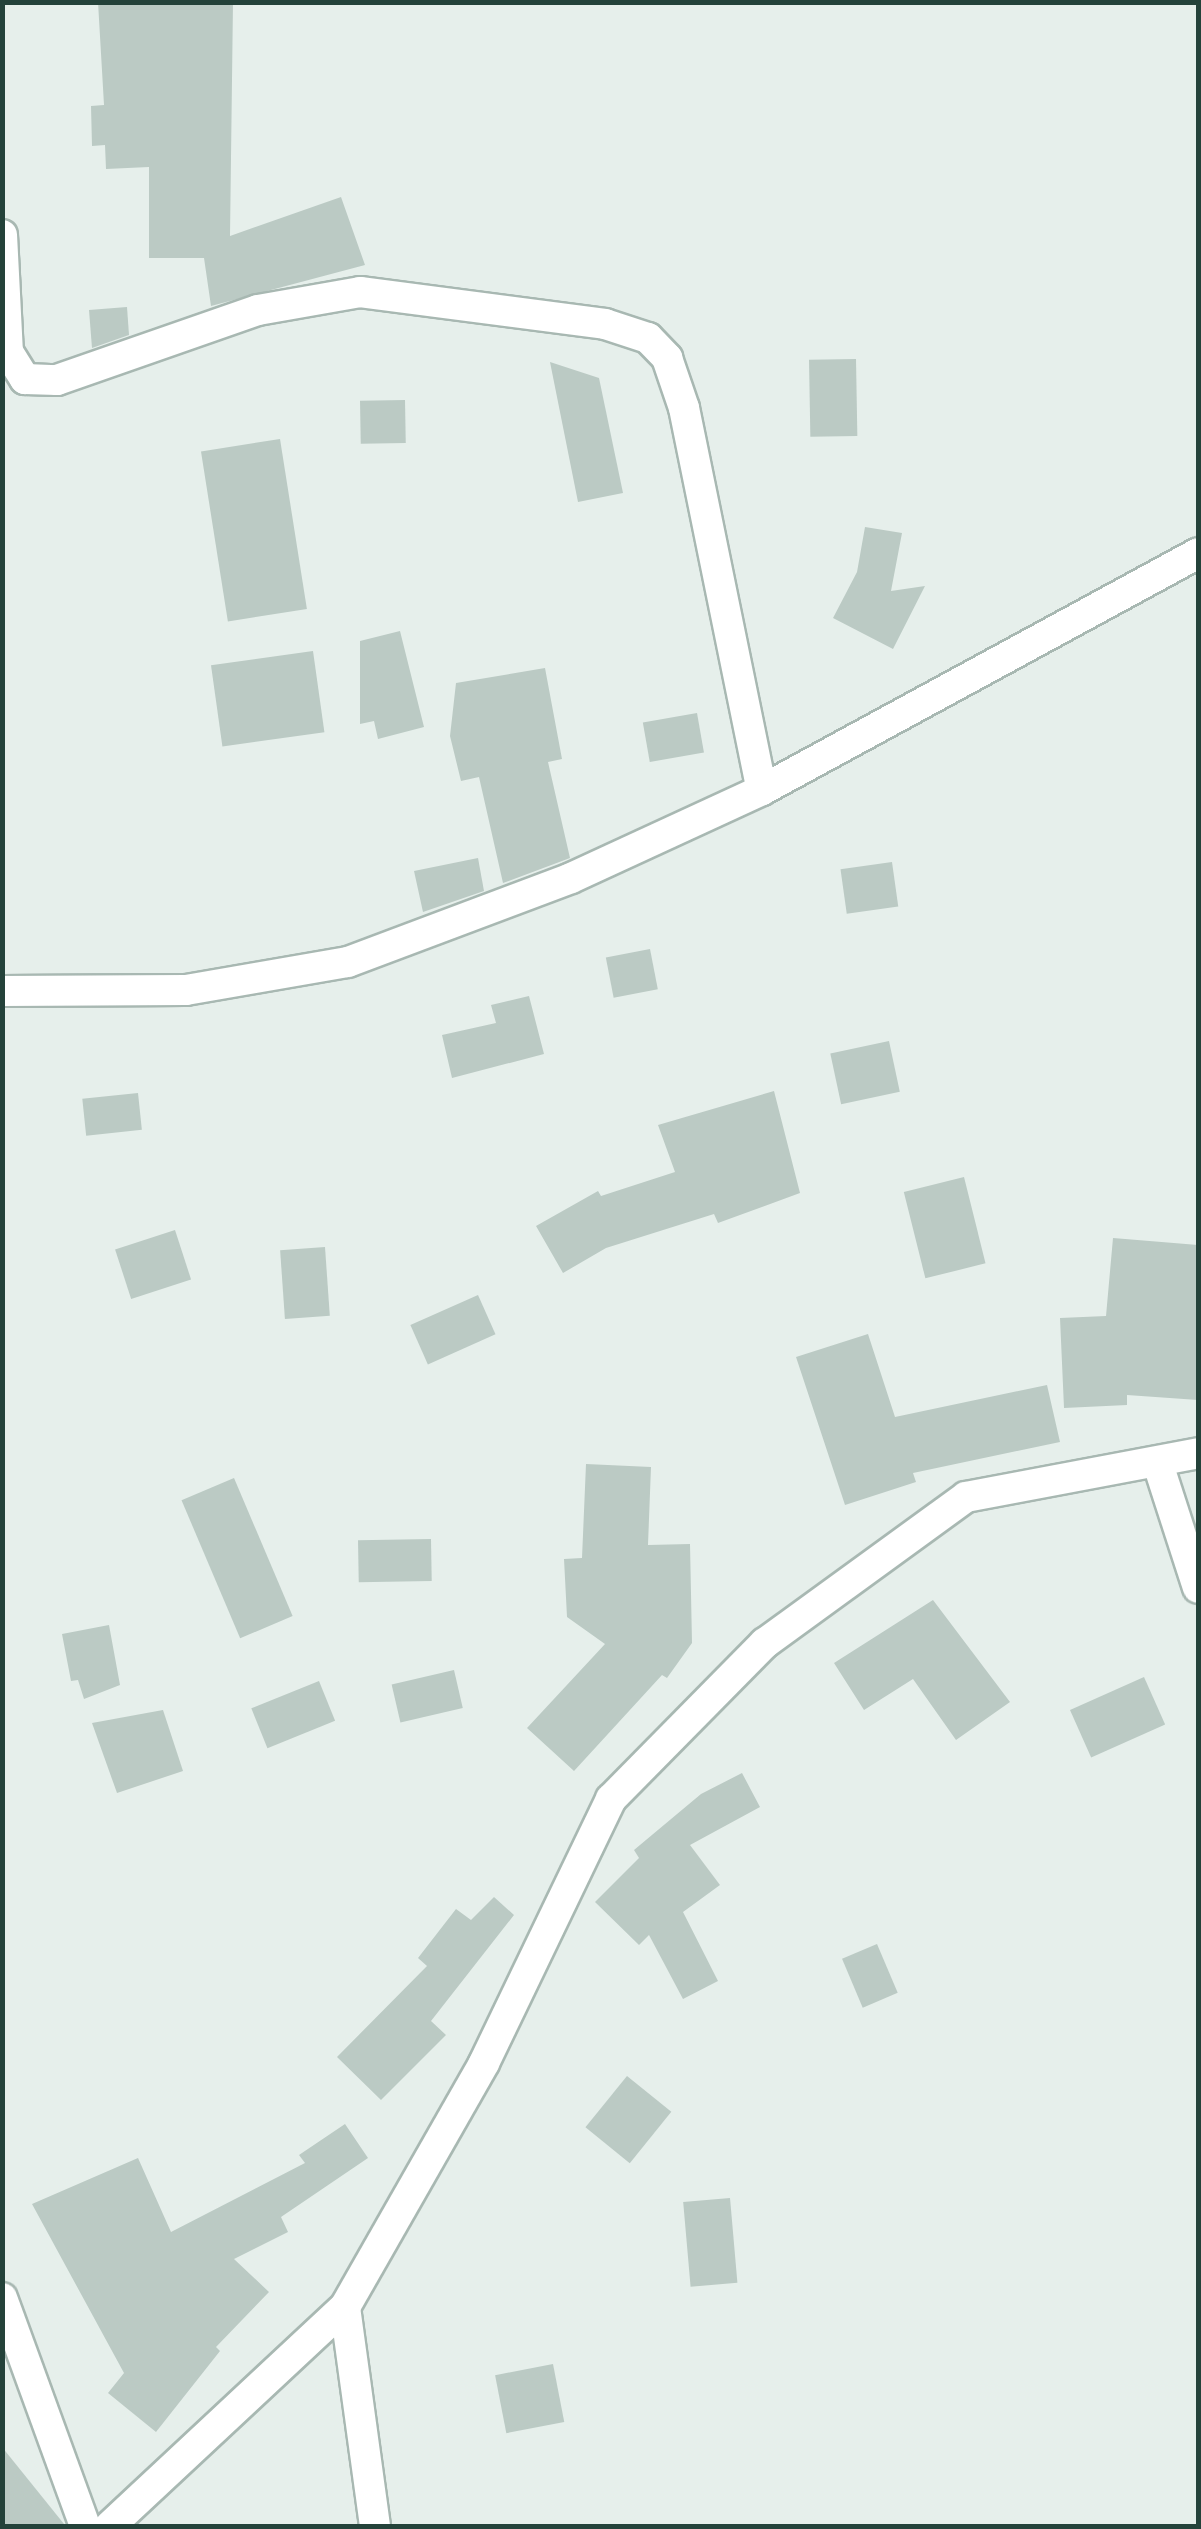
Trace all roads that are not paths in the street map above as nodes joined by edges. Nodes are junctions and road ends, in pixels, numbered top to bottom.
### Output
1 (2, 235) edge
2 (1198, 552) edge
3 (762, 790) junction
4 (2, 991) edge
5 (1198, 1454) edge
6 (1158, 1464) junction
7 (1198, 1588) edge
8 (2, 2298) edge
9 (345, 2307) junction
10 (85, 2526) edge
11 (110, 2526) edge
12 (375, 2526) edge

1 - 3 street
2 - 3 street
3 - 4 street
5 - 6 street
6 - 7 street
6 - 9 street
8 - 10 street
9 - 11 street
9 - 12 street

